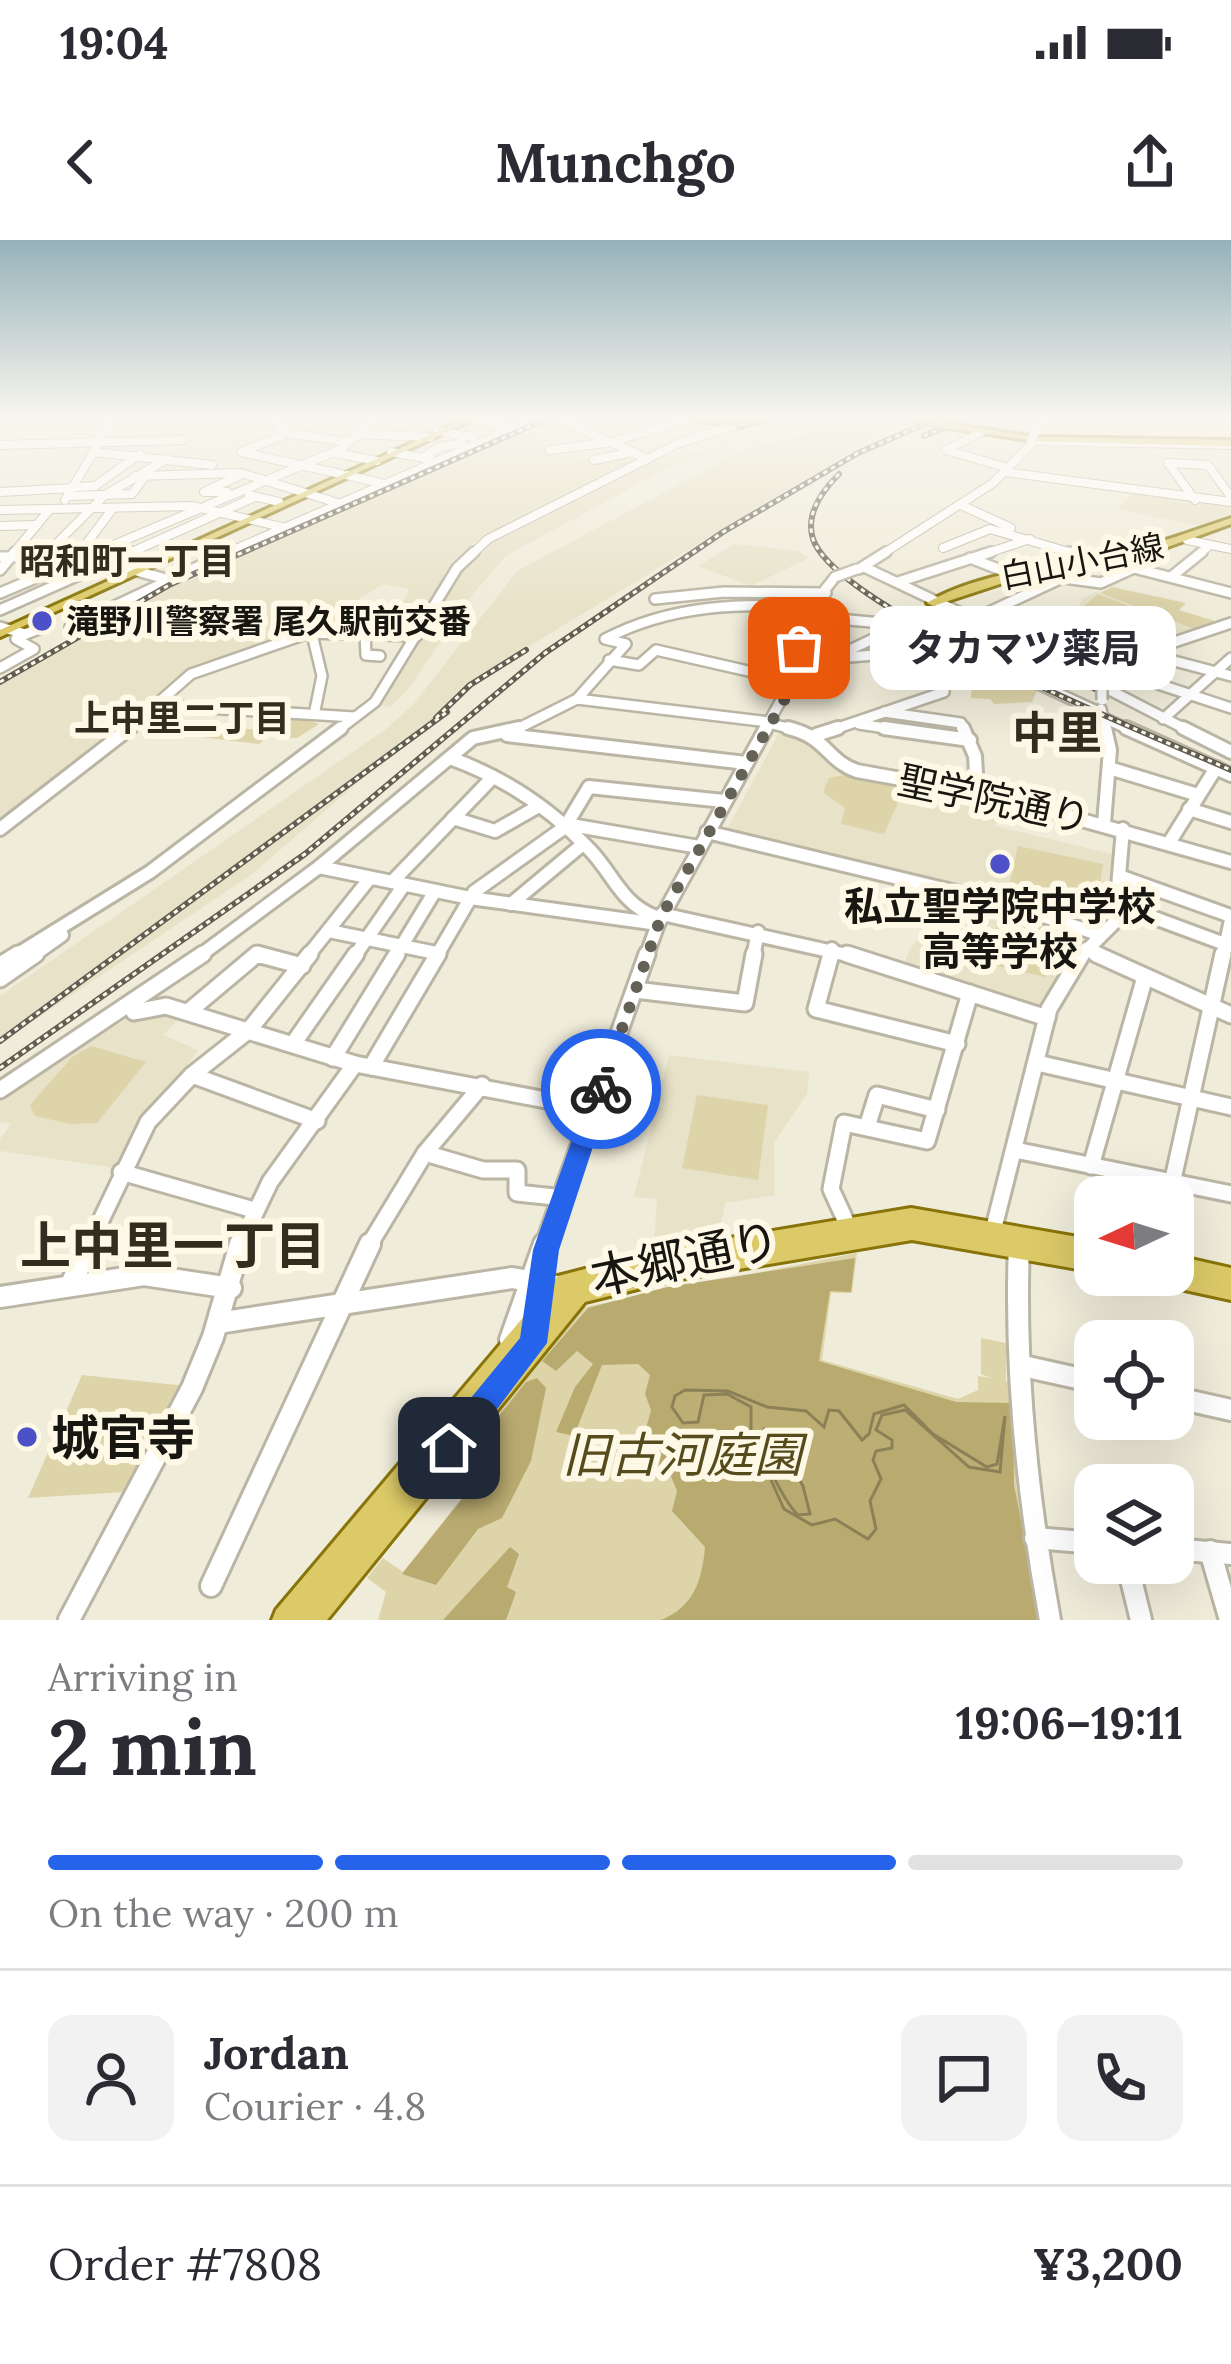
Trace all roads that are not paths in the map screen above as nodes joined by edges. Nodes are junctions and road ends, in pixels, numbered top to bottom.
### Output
1 (76, 481) edge
2 (101, 481) edge
3 (138, 481) edge
4 (226, 481) edge
5 (259, 481) edge
6 (266, 481) edge
7 (330, 481) edge
8 (372, 481) edge
9 (396, 481) edge
10 (602, 481) edge
11 (991, 481) edge
12 (1078, 481) edge
13 (1181, 481) edge
14 (388, 485) junction
15 (71, 490) junction
16 (0, 492) edge
17 (234, 492) junction
18 (302, 494) junction
19 (105, 495) junction
20 (255, 497) junction
21 (1195, 500) junction
22 (1231, 500) edge
23 (279, 502) junction
24 (342, 504) junction
25 (961, 505) junction
26 (146, 507) junction
27 (199, 507) junction
28 (90, 508) junction
29 (113, 508) junction
30 (54, 509) junction
31 (0, 510) edge
32 (220, 512) junction
33 (247, 519) junction
34 (1231, 521) edge
35 (37, 525) junction
36 (0, 526) edge
37 (286, 528) junction
38 (142, 531) junction
39 (914, 538) junction
40 (1030, 539) junction
41 (1187, 540) junction
42 (1209, 546) junction
43 (943, 548) junction
44 (1231, 549) edge
45 (43, 556) junction
46 (80, 556) junction
47 (5, 557) edge
48 (970, 559) junction
49 (1094, 559) junction
50 (106, 563) junction
51 (861, 568) junction
52 (1134, 568) junction
53 (0, 569) edge
54 (135, 570) junction
55 (1015, 573) junction
56 (38, 577) junction
57 (1171, 578) junction
58 (166, 579) junction
59 (1060, 579) junction
60 (898, 582) junction
61 (743, 591) junction
62 (0, 593) edge
63 (826, 593) junction
64 (1231, 593) edge
65 (655, 599) dead end
66 (933, 603) junction
67 (749, 606) junction
68 (0, 610) edge
69 (812, 611) junction
70 (972, 620) junction
71 (1231, 623) edge
72 (902, 625) junction
73 (44, 626) dead end
74 (70, 627) dead end
75 (3, 629) edge
76 (1004, 630) junction
77 (26, 634) junction
78 (312, 634) junction
79 (365, 634) junction
80 (1211, 634) junction
81 (417, 636) junction
82 (1231, 640) edge
83 (1099, 644) junction
84 (961, 648) junction
85 (935, 651) junction
86 (1139, 652) junction
87 (380, 656) dead end
88 (1231, 658) edge
89 (832, 659) junction
90 (610, 660) junction
91 (1103, 665) junction
92 (0, 668) edge
93 (802, 668) junction
94 (1214, 672) junction
95 (1231, 676) edge
96 (1190, 694) junction
97 (1102, 697) junction
98 (577, 699) junction
99 (158, 705) junction
100 (1231, 708) edge
101 (315, 710) junction
102 (884, 712) junction
103 (354, 717) junction
104 (1163, 719) junction
105 (768, 723) junction
106 (859, 724) junction
107 (501, 734) junction
108 (816, 735) junction
109 (970, 740) junction
110 (1228, 745) edge
111 (450, 758) junction
112 (746, 763) junction
113 (1109, 768) junction
114 (1216, 768) junction
115 (1231, 775) edge
116 (493, 777) junction
117 (977, 792) junction
118 (1198, 795) junction
119 (724, 801) junction
120 (537, 807) junction
121 (1189, 809) junction
122 (453, 818) junction
123 (1231, 822) edge
124 (1104, 823) junction
125 (564, 825) junction
126 (0, 829) edge
127 (1123, 829) junction
128 (707, 832) junction
129 (1169, 843) junction
130 (584, 844) junction
131 (699, 847) junction
132 (1231, 862) edge
133 (319, 867) junction
134 (1119, 876) junction
135 (370, 878) junction
136 (398, 884) junction
137 (435, 891) junction
138 (470, 898) junction
139 (511, 904) junction
140 (1117, 904) junction
141 (660, 918) junction
142 (1231, 918) edge
143 (60, 928) junction
144 (329, 931) junction
145 (758, 932) junction
146 (1101, 935) junction
147 (365, 939) junction
148 (401, 946) junction
149 (1228, 946) edge
150 (832, 949) junction
151 (1086, 949) junction
152 (436, 953) junction
153 (0, 965) edge
154 (302, 966) junction
155 (1145, 977) junction
156 (0, 979) edge
157 (635, 990) junction
158 (970, 993) junction
159 (1211, 1009) junction
160 (188, 1012) junction
161 (1231, 1015) edge
162 (1047, 1018) junction
163 (249, 1030) junction
164 (293, 1044) junction
165 (957, 1044) junction
166 (71, 1047) junction
167 (333, 1058) junction
168 (1037, 1063) junction
169 (363, 1066) junction
170 (192, 1075) junction
171 (1115, 1080) junction
172 (482, 1085) junction
173 (0, 1090) edge
174 (1191, 1097) junction
175 (1231, 1107) edge
176 (594, 1109) junction
177 (937, 1110) junction
178 (317, 1120) junction
179 (867, 1127) junction
180 (1015, 1150) junction
181 (425, 1153) junction
182 (1091, 1166) junction
183 (121, 1172) junction
184 (1126, 1176) edge
185 (1174, 1176) edge
186 (1194, 1191) edge
187 (1231, 1194) edge
188 (564, 1198) junction
189 (254, 1210) junction
190 (848, 1226) junction
191 (1007, 1239) junction
192 (1074, 1247) edge
193 (1074, 1257) edge
194 (1194, 1269) edge
195 (1231, 1277) edge
196 (596, 1282) junction
197 (546, 1283) junction
198 (1194, 1283) edge
199 (70, 1286) junction
200 (231, 1288) junction
201 (1231, 1290) edge
202 (0, 1297) edge
203 (337, 1305) junction
204 (539, 1311) junction
205 (218, 1323) junction
206 (533, 1343) junction
207 (506, 1351) junction
208 (1024, 1366) junction
209 (1074, 1377) edge
210 (1194, 1402) edge
211 (1231, 1410) edge
212 (1035, 1538) junction
213 (1074, 1542) edge
214 (1220, 1553) edge
215 (1132, 1584) edge
216 (211, 1586) dead end
217 (69, 1620) edge
218 (286, 1620) edge
219 (309, 1620) edge
220 (1050, 1620) edge
221 (1141, 1620) edge
222 (1230, 1620) edge

1 - 15 street
2 - 15 street
3 - 19 street
4 - 17 street
5 - 17 street
6 - 18 street
7 - 18 main road
8 - 14 street
9 - 14 street
10 - 81 street
11 - 25 street
12 - 21 street
13 - 21 street
14 - 24 street
15 - 16 street
15 - 19 street
15 - 30 street
17 - 20 street
17 - 27 street
18 - 23 main road
18 - 24 street
18 - 33 main road
19 - 28 street
20 - 23 street
20 - 32 street
21 - 22 street
23 - 33 main road
24 - 37 street
25 - 39 street
25 - 40 street
26 - 27 street
26 - 29 street
26 - 38 street
27 - 32 street
27 - 38 street
28 - 29 street
28 - 30 street
28 - 45 street
29 - 46 street
30 - 31 street
30 - 35 street
32 - 33 street
32 - 50 street
33 - 37 street
33 - 54 main road
34 - 41 main road, 白山小台線
35 - 36 street
35 - 47 street
37 - 58 street
38 - 46 street
39 - 43 street
39 - 51 street
40 - 43 street
40 - 48 street
40 - 49 street
41 - 42 street
41 - 49 main road, 白山小台線
42 - 44 street
42 - 57 street
43 - 48 street
45 - 46 street
45 - 47 street
45 - 56 street
46 - 50 street
46 - 56 street
47 - 53 street
48 - 55 street
48 - 60 street
49 - 52 street
49 - 55 main road, 白山小台線
50 - 54 street
50 - 68 street
51 - 60 street
51 - 63 street, bridge
52 - 57 street
52 - 59 street
54 - 58 street
54 - 75 main road
55 - 59 street
55 - 66 main road, 白山小台線
56 - 62 street
57 - 64 street
58 - 74 street
59 - 70 street
60 - 66 street
61 - 63 street
61 - 65 street
61 - 67 street
63 - 69 street
66 - 70 street
67 - 69 street
67 - 90 street
69 - 72 street
69 - 93 street
70 - 76 street
71 - 80 street
72 - 84 street
72 - 89 street
73 - 77 street
75 - 77 street
76 - 83 street
76 - 97 street
77 - 92 street
78 - 79 street
78 - 99 street
78 - 101 street
79 - 81 street
79 - 87 street
80 - 82 street
80 - 86 street
81 - 103 street
83 - 86 street
83 - 91 street
84 - 85 street
84 - 97 street
85 - 89 street
85 - 102 street
86 - 91 street
86 - 94 street
88 - 94 street
89 - 93 street
90 - 93 street
90 - 98 street
91 - 96 street
91 - 97 street
93 - 105 street
94 - 95 street
94 - 96 street
96 - 100 street
96 - 104 street
97 - 104 street
97 - 113 street
97 - 114 street
98 - 105 street, 聖学院通り
98 - 107 street
99 - 101 street
99 - 126 street
101 - 103 street
102 - 106 street
102 - 109 street
103 - 143 street
104 - 110 street
105 - 108 street, 聖学院通り
105 - 112 street
106 - 108 street
106 - 109 street
107 - 111 street
107 - 112 street
108 - 117 street, 聖学院通り
109 - 117 street
111 - 116 street
111 - 133 street
112 - 119 street
113 - 118 street
113 - 124 street
114 - 115 street
114 - 118 street
116 - 120 street
116 - 122 street
117 - 124 street, 聖学院通り
118 - 121 street
119 - 125 street
119 - 128 street
120 - 122 street
120 - 125 street
121 - 123 street
121 - 129 street
122 - 136 street
124 - 127 street, 聖学院通り
125 - 130 street
125 - 131 street
125 - 138 street
127 - 129 street, 聖学院通り
127 - 134 street
128 - 131 street
128 - 146 street
129 - 132 street, 聖学院通り
130 - 139 street
130 - 141 street
131 - 141 street
133 - 135 street
133 - 166 street
134 - 140 street
134 - 142 street
135 - 136 street
135 - 144 street
136 - 137 street
136 - 147 street
137 - 138 street
137 - 148 street
138 - 139 street
138 - 152 street
139 - 141 street
140 - 146 street
140 - 149 street
141 - 145 street
141 - 157 street
142 - 149 street
143 - 153 street
143 - 156 street
144 - 147 street
144 - 154 street
145 - 150 street
145 - 157 street
146 - 151 street
147 - 148 street
147 - 164 street
148 - 152 street
148 - 167 street
149 - 159 street
150 - 158 street
150 - 165 street
151 - 155 street
151 - 162 street
152 - 169 street
154 - 160 street
154 - 163 street
155 - 159 street
155 - 171 street
157 - 176 street
158 - 162 street
158 - 165 street
159 - 161 street
159 - 174 street
160 - 163 street
160 - 166 street
162 - 168 street
163 - 164 street
163 - 170 street
164 - 167 street
165 - 177 street
166 - 173 street
167 - 169 street
168 - 171 street
168 - 180 street
169 - 172 street
169 - 178 street
170 - 178 street
170 - 183 street
171 - 174 street
171 - 182 street
172 - 176 street
172 - 181 street
174 - 175 street
174 - 185 street
176 - 188 street
177 - 179 street
177 - 179 street
178 - 189 street
179 - 190 street
180 - 182 street
180 - 191 street
181 - 188 street
181 - 203 street
182 - 184 street
183 - 189 street
183 - 199 street
186 - 187 street
188 - 197 street
189 - 200 street
190 - 191 main road, 本郷通り
190 - 196 main road, 本郷通り
191 - 192 main road, 本郷通り
191 - 193 main road, 本郷通り
191 - 196 main road, 本郷通り
191 - 208 street
194 - 195 main road
196 - 197 main road, 本郷通り
196 - 206 main road, 本郷通り
197 - 203 street
197 - 204 main road, 本郷通り
197 - 207 street
198 - 201 main road
199 - 200 street
199 - 202 street
200 - 205 street
203 - 205 street
203 - 216 street
204 - 206 street
204 - 207 main road, 本郷通り
205 - 217 street
206 - 219 main road, 本郷通り
207 - 218 main road, 本郷通り
208 - 209 street
208 - 212 street
210 - 211 street
212 - 213 street
212 - 220 street
214 - 222 street
215 - 221 street

